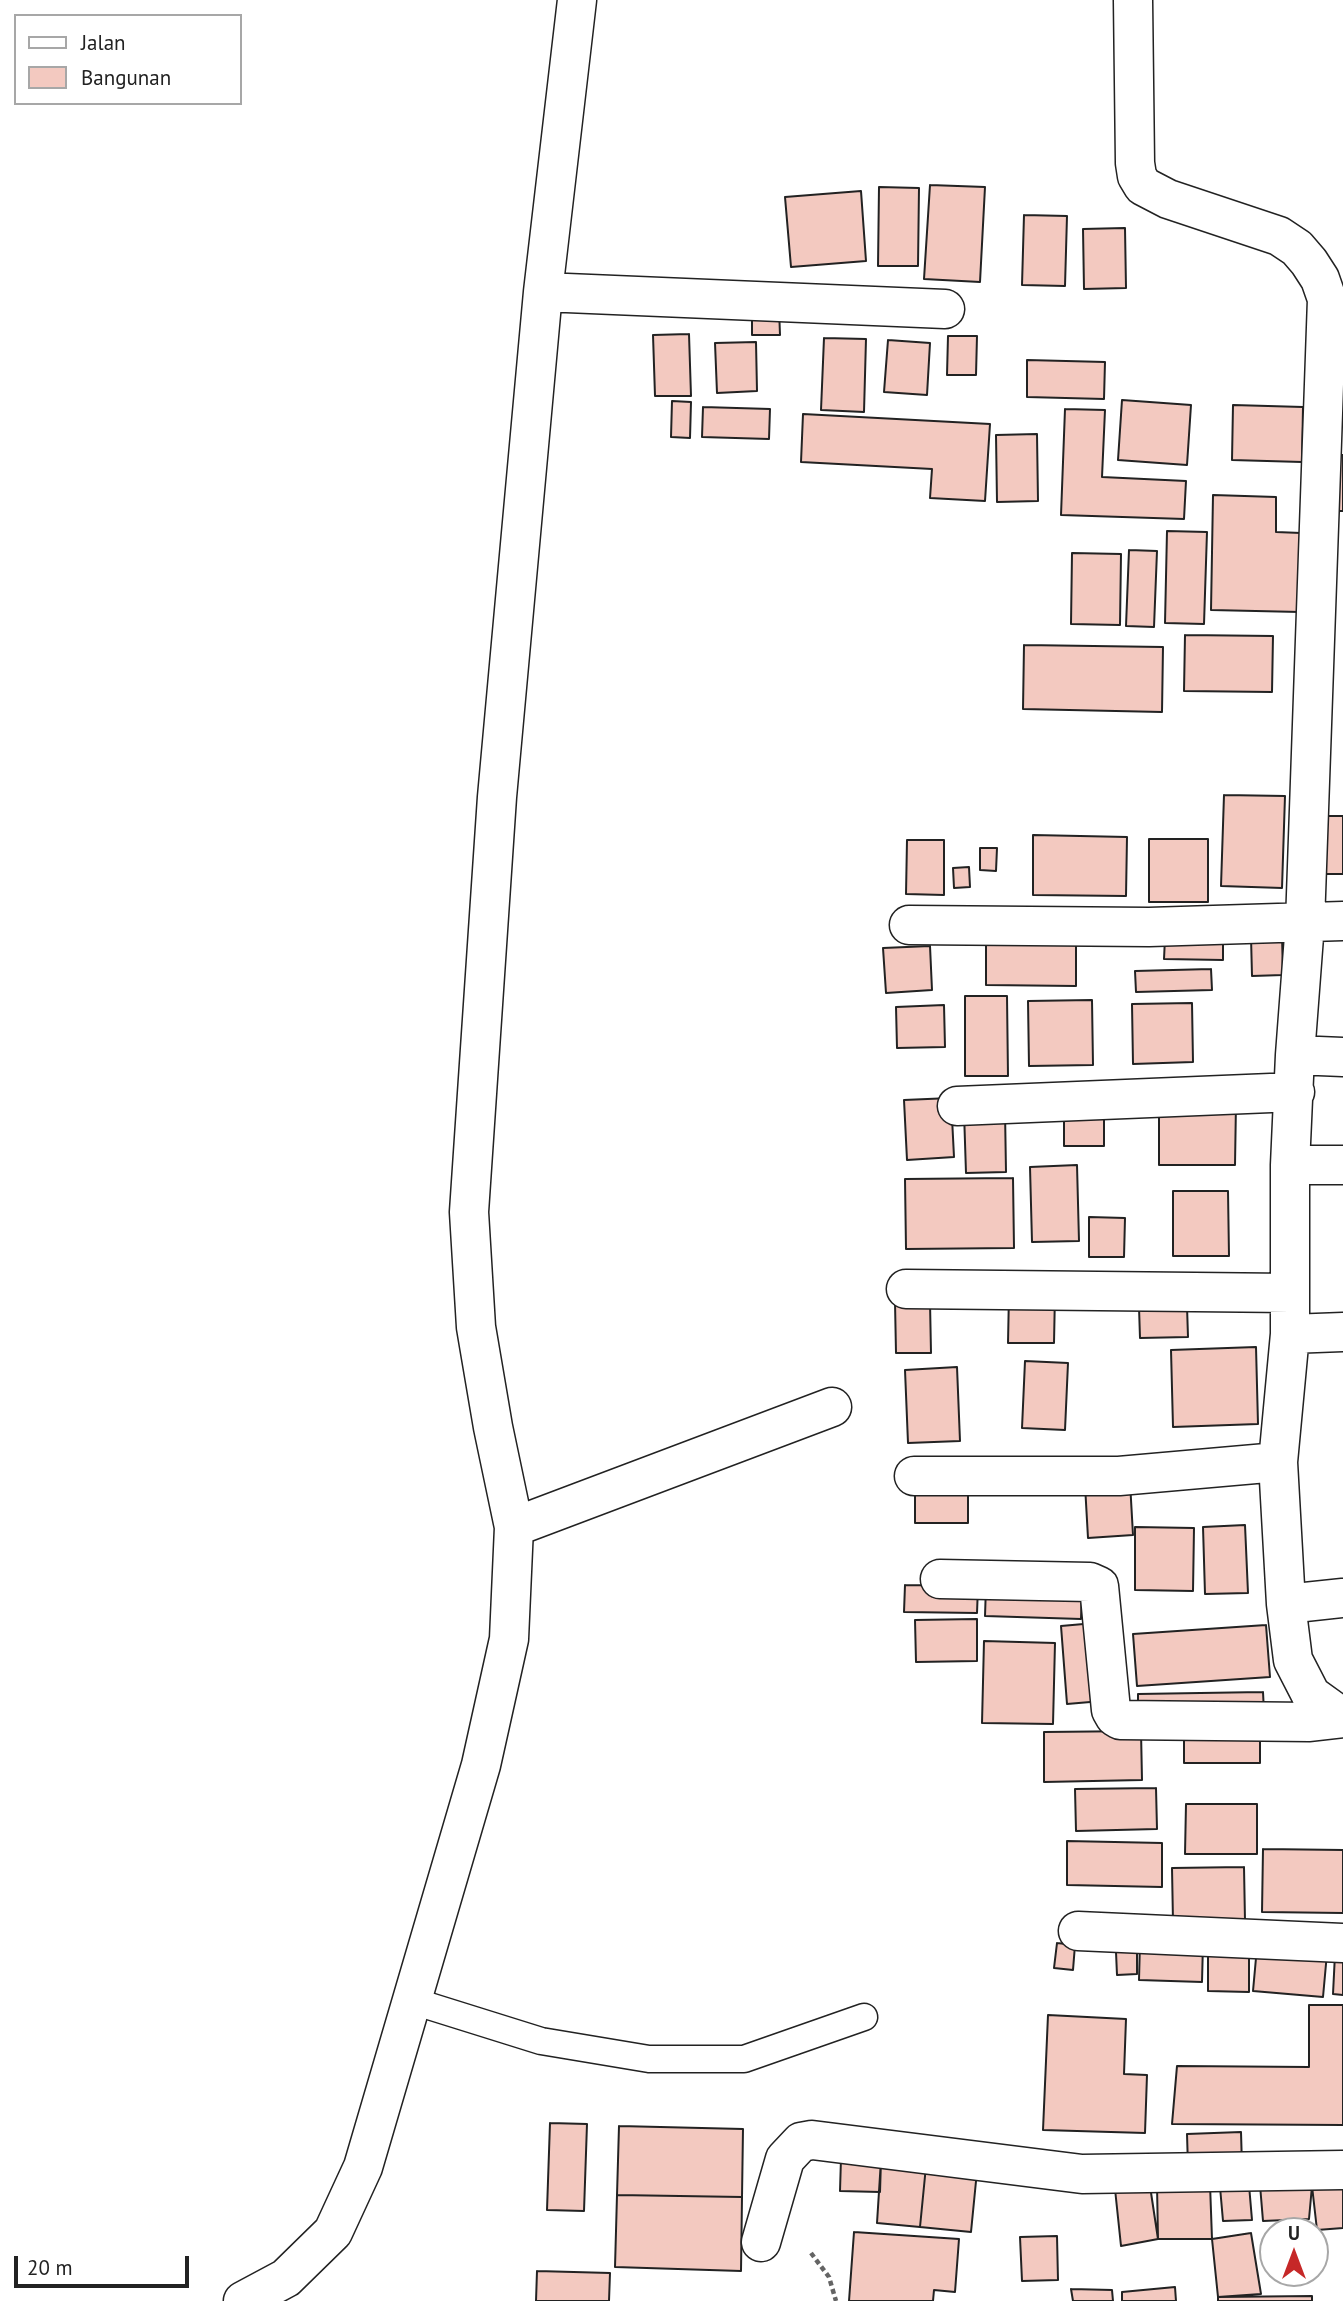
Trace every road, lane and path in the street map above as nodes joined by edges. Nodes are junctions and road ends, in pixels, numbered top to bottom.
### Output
1 (577, 0) edge
2 (1133, 0) edge
3 (543, 292) junction
4 (945, 309) dead end
5 (1343, 921) edge
6 (1305, 923) junction
7 (909, 925) dead end
8 (1343, 1057) edge
9 (1295, 1074) junction
10 (957, 1106) dead end
11 (1290, 1165) junction
12 (1343, 1165) edge
13 (906, 1289) dead end
14 (1290, 1293) junction
15 (1343, 1332) edge
16 (1290, 1334) junction
17 (832, 1407) dead end
18 (1278, 1462) junction
19 (914, 1476) dead end
20 (514, 1527) junction
21 (940, 1579) dead end
22 (1343, 1598) edge
23 (1286, 1604) junction
24 (1078, 1931) dead end
25 (1343, 1943) edge
26 (413, 2001) junction
27 (864, 2017) dead end
28 (1343, 2170) edge
29 (761, 2242) dead end
30 (243, 2301) edge

1 - 3 street
2 - 6 street
3 - 4 street
3 - 20 street
5 - 6 street
6 - 7 street
6 - 9 street
8 - 9 street
9 - 10 street
9 - 11 street
11 - 12 street
11 - 14 street
13 - 14 street
14 - 16 street
15 - 16 street
16 - 18 street
17 - 20 street
18 - 19 street
18 - 23 street
20 - 26 street
21 - 23 street
22 - 23 street
24 - 25 street
26 - 27 lane
26 - 30 street
28 - 29 street

